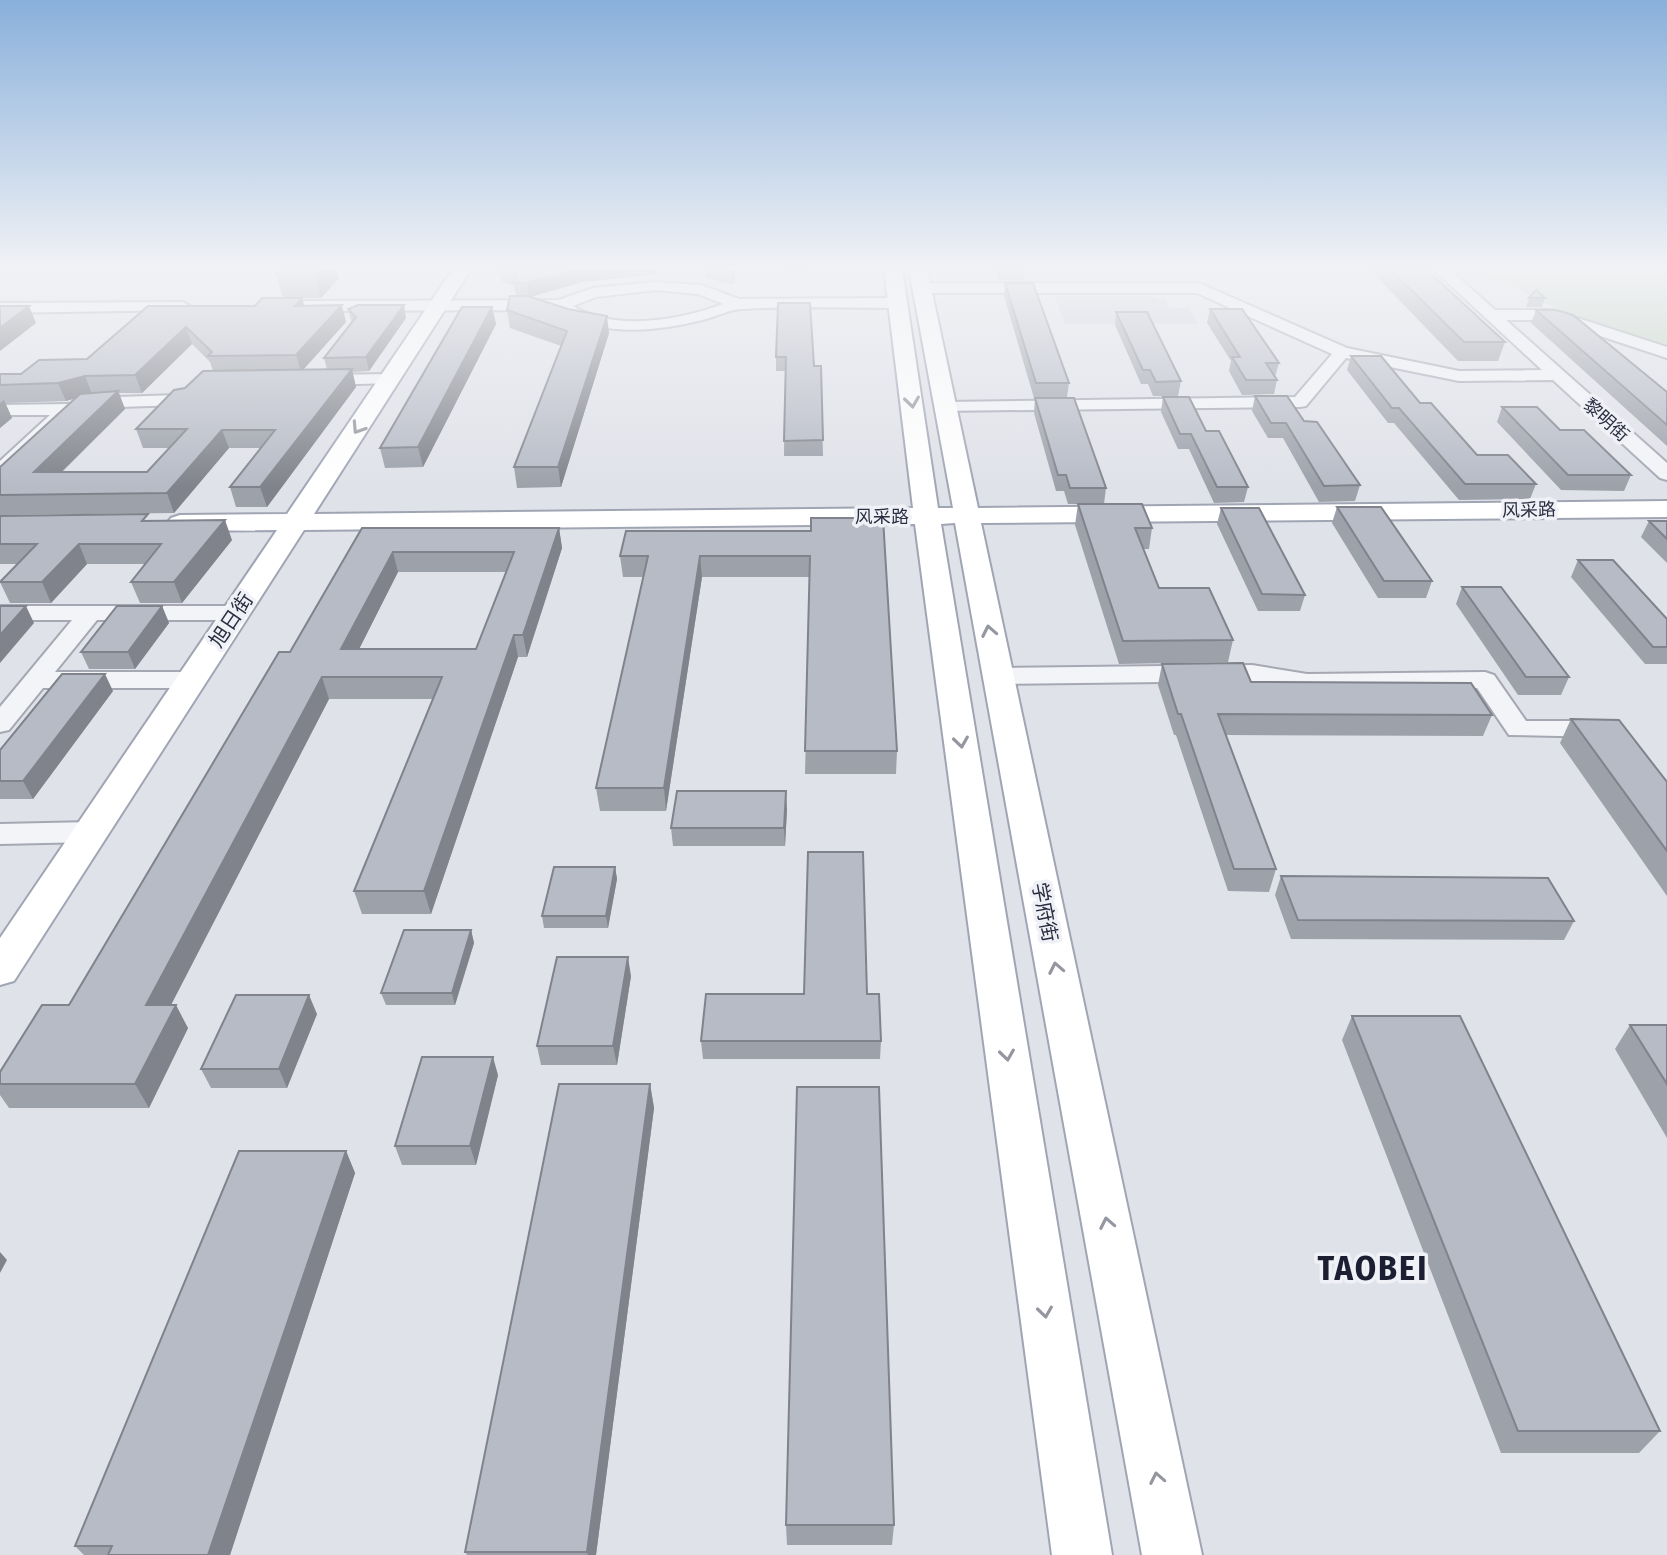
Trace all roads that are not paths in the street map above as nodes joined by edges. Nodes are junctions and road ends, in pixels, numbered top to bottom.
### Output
1 (415, 342) edge
2 (913, 342) edge
3 (926, 342) edge
4 (1319, 342) edge
5 (1519, 342) edge
6 (1633, 342) edge
7 (1342, 352) junction
8 (1667, 353) edge
9 (324, 360) edge
10 (1555, 375) junction
11 (390, 379) junction
12 (218, 381) edge
13 (945, 407) junction
14 (67, 409) junction
15 (0, 410) edge
16 (0, 472) edge
17 (1667, 474) edge
18 (1667, 509) edge
19 (966, 516) junction
20 (927, 517) junction
21 (297, 523) junction
22 (156, 524) edge
23 (0, 613) edge
24 (90, 613) junction
25 (235, 613) junction
26 (998, 676) junction
27 (36, 680) junction
28 (192, 680) junction
29 (0, 724) edge
30 (1614, 729) edge
31 (91, 832) junction
32 (0, 834) edge
33 (0, 970) edge
34 (1082, 1555) edge
35 (1172, 1555) edge

1 - 11 main road, 旭日街
2 -> 20 main road
3 - 13 main road, 学府街
4 - 7 street
5 - 10 street, 黎明街
6 - 8 street
7 - 10 street
7 - 13 street
9 - 11 street
10 - 17 street, 黎明街
11 -> 21 main road, 旭日街
12 - 14 street
13 - 19 main road, 学府街
14 - 15 street
14 - 16 street
18 - 19 main road, 风采路
19 - 20 main road, 风采路
26 -> 19 main road, 学府街
20 - 21 main road, 风采路
20 -> 34 main road
21 - 22 main road, 风采路
21 - 25 main road, 旭日街
23 - 24 street
24 - 25 street
24 - 27 street
25 - 28 main road, 旭日街
26 - 30 street
35 -> 26 main road, 学府街
27 - 28 street
27 - 29 street
28 - 31 main road, 旭日街
31 - 32 street
31 - 33 main road, 旭日街

